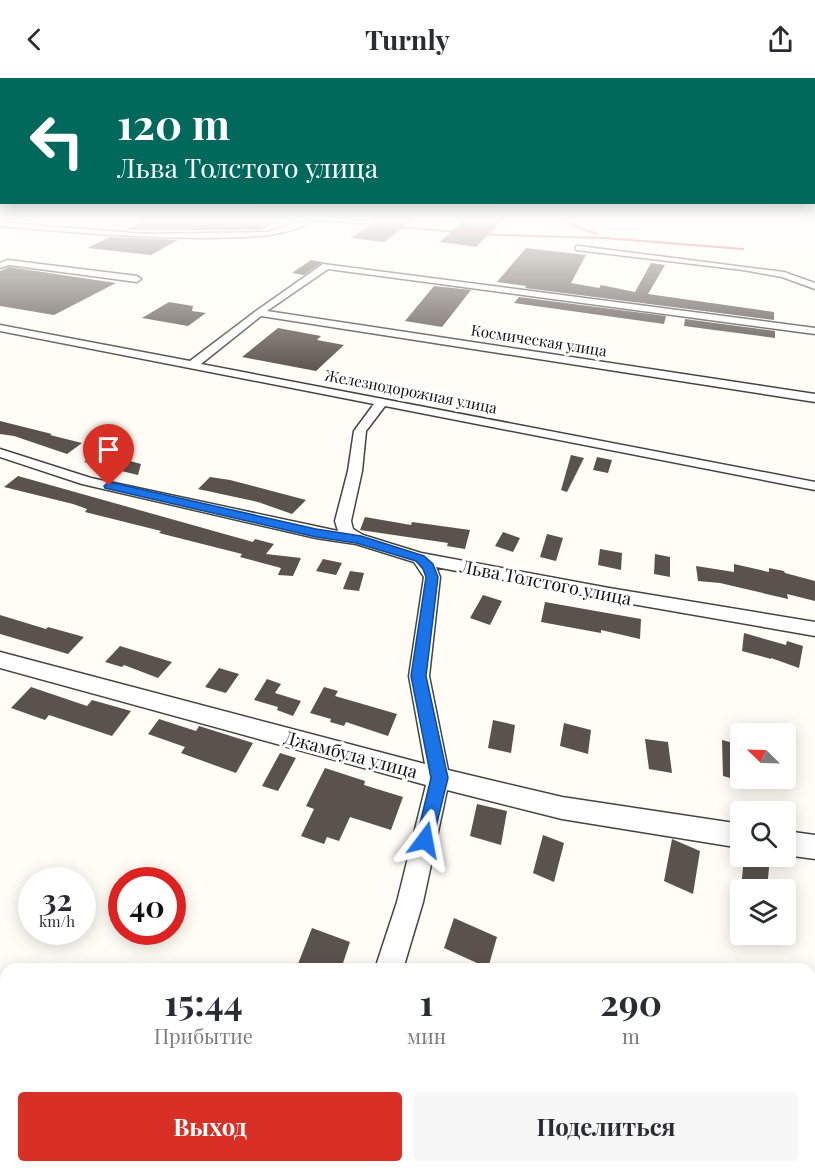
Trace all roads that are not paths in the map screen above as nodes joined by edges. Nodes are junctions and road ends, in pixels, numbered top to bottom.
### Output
1 (69, 270) edge
2 (320, 270) edge
3 (357, 270) edge
4 (755, 270) edge
5 (137, 279) dead end
6 (815, 286) edge
7 (259, 313) junction
8 (0, 328) edge
9 (815, 331) edge
10 (192, 365) junction
11 (815, 398) edge
12 (382, 402) junction
13 (0, 453) edge
14 (815, 486) edge
15 (357, 539) junction
16 (420, 558) junction
17 (815, 629) edge
18 (0, 660) edge
19 (439, 778) junction
20 (730, 834) edge
21 (796, 844) edge
22 (815, 847) edge
23 (391, 963) edge

1 - 5 street
2 - 7 street
3 - 9 street
4 - 6 street
7 - 10 street
7 - 11 street, Космическая улица
8 - 10 street, Железнодорожная улица
10 - 12 street, Железнодорожная улица
12 - 14 street, Железнодорожная улица
12 - 15 street
13 - 15 street, Льва Толстого улица
15 - 16 street, Льва Толстого улица
16 - 17 street, Льва Толстого улица
16 - 19 street
18 - 19 street, Джамбула улица
19 - 20 street, Джамбула улица
19 - 23 street
21 - 22 street

